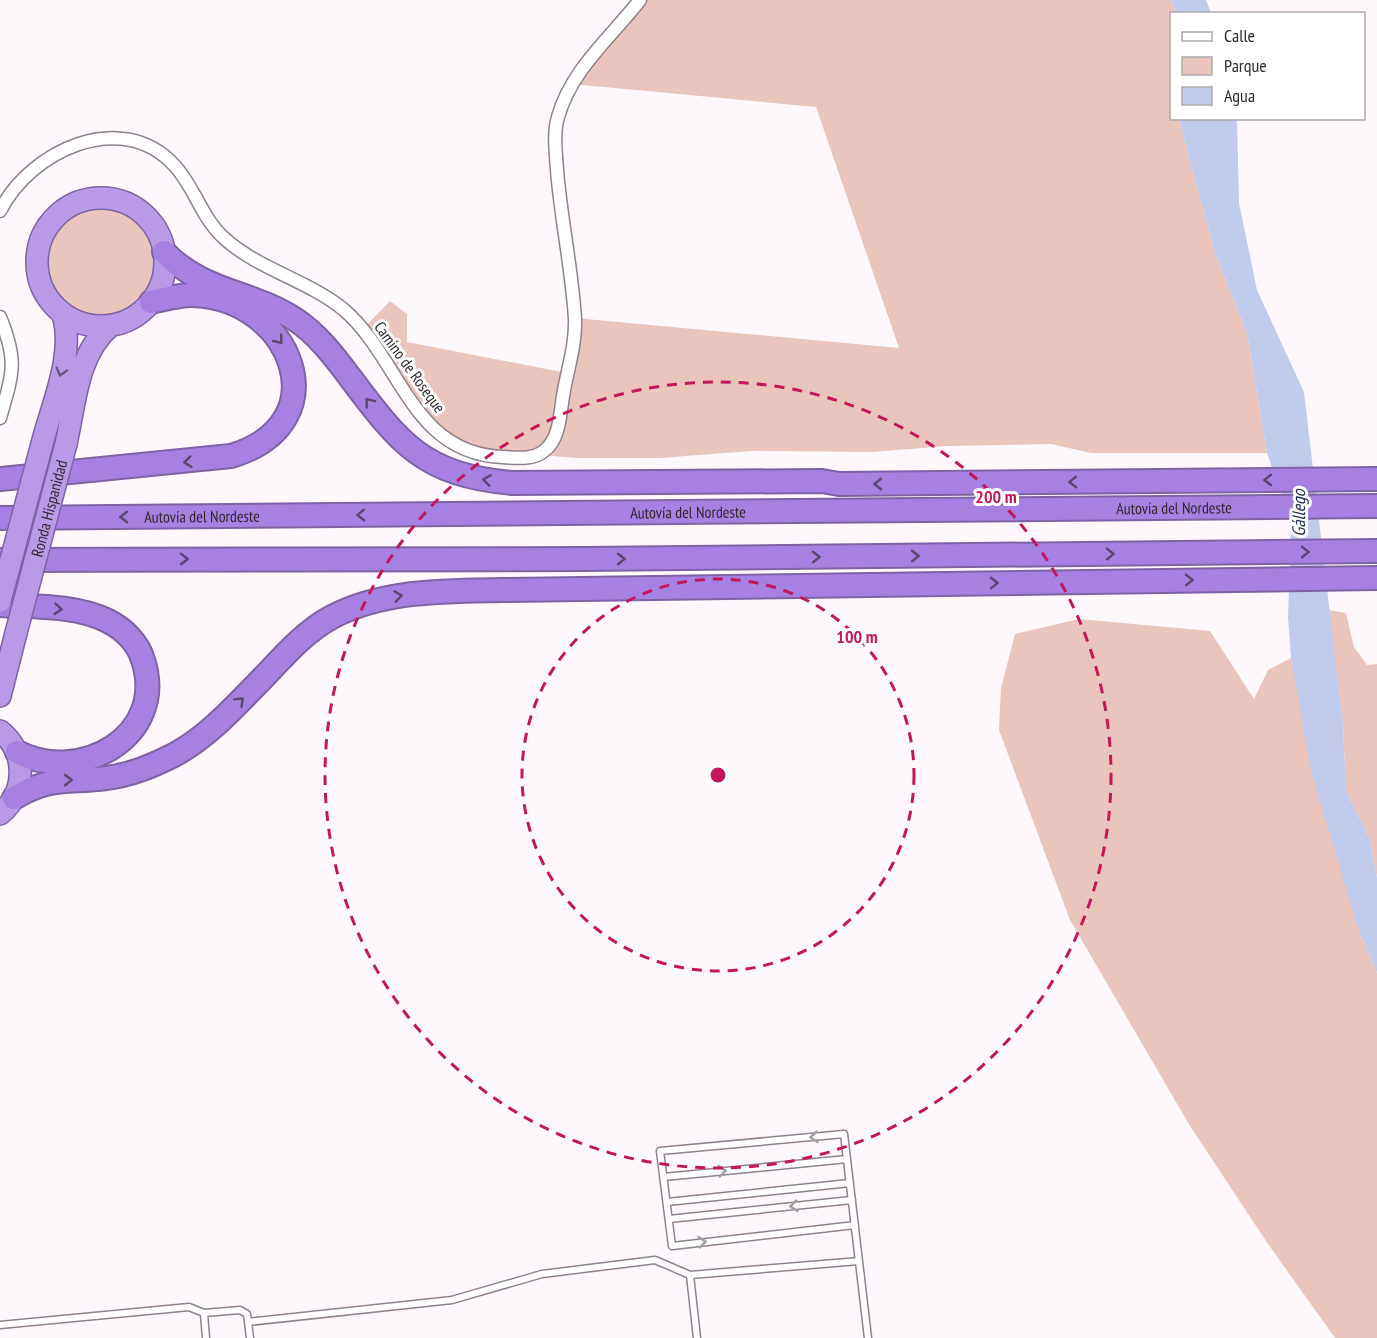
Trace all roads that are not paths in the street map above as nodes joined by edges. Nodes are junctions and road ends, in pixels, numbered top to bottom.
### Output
1 (640, 0) edge
2 (0, 211) edge
3 (164, 252) junction
4 (151, 303) junction
5 (63, 315) junction
6 (0, 316) edge
7 (110, 326) junction
8 (0, 418) edge
9 (0, 479) edge
10 (1377, 479) edge
11 (839, 484) junction
12 (1377, 506) edge
13 (419, 514) junction
14 (0, 518) edge
15 (1377, 551) edge
16 (415, 559) junction
17 (0, 560) edge
18 (1377, 578) edge
19 (812, 585) junction
20 (0, 603) edge
21 (0, 696) edge
22 (0, 730) edge
23 (17, 752) junction
24 (7, 806) edge
25 (847, 1159) junction
26 (664, 1177) junction
27 (850, 1183) junction
28 (852, 1200) junction
29 (667, 1202) junction
30 (669, 1219) junction
31 (855, 1225) junction
32 (859, 1261) junction
33 (690, 1275) junction
34 (204, 1313) junction
35 (248, 1322) junction
36 (0, 1325) edge
37 (206, 1338) edge
38 (250, 1338) edge
39 (697, 1338) edge
40 (868, 1338) edge

1 - 2 street, Camino de Roseque
3 - 4 highway, Ronda Hispanidad
3 - 5 highway, Ronda Hispanidad
11 -> 3 highway
4 - 7 highway, Ronda Hispanidad
4 -> 9 highway
5 - 7 highway
5 -> 20 highway, Ronda Hispanidad, bridge
6 - 8 street
7 - 21 highway, Ronda Hispanidad, bridge
10 -> 11 highway
11 - 13 highway
12 - 13 highway, Autovía del Nordeste
13 -> 14 highway, Autovía del Nordeste
16 -> 15 highway
17 -> 16 highway
16 - 19 highway
19 -> 18 highway
24 -> 19 highway
20 -> 23 highway
22 - 23 highway
23 - 24 highway
26 -> 25 lane
25 -> 26 lane
25 - 27 lane
26 - 29 lane
27 - 28 lane
27 - 29 lane
28 -> 30 lane
28 - 31 lane
29 - 30 lane
30 -> 31 lane
31 - 32 lane
32 - 33 lane
32 - 40 lane
33 - 35 lane
33 - 39 lane
34 - 35 lane
34 - 36 lane
34 - 37 lane
35 - 38 lane

